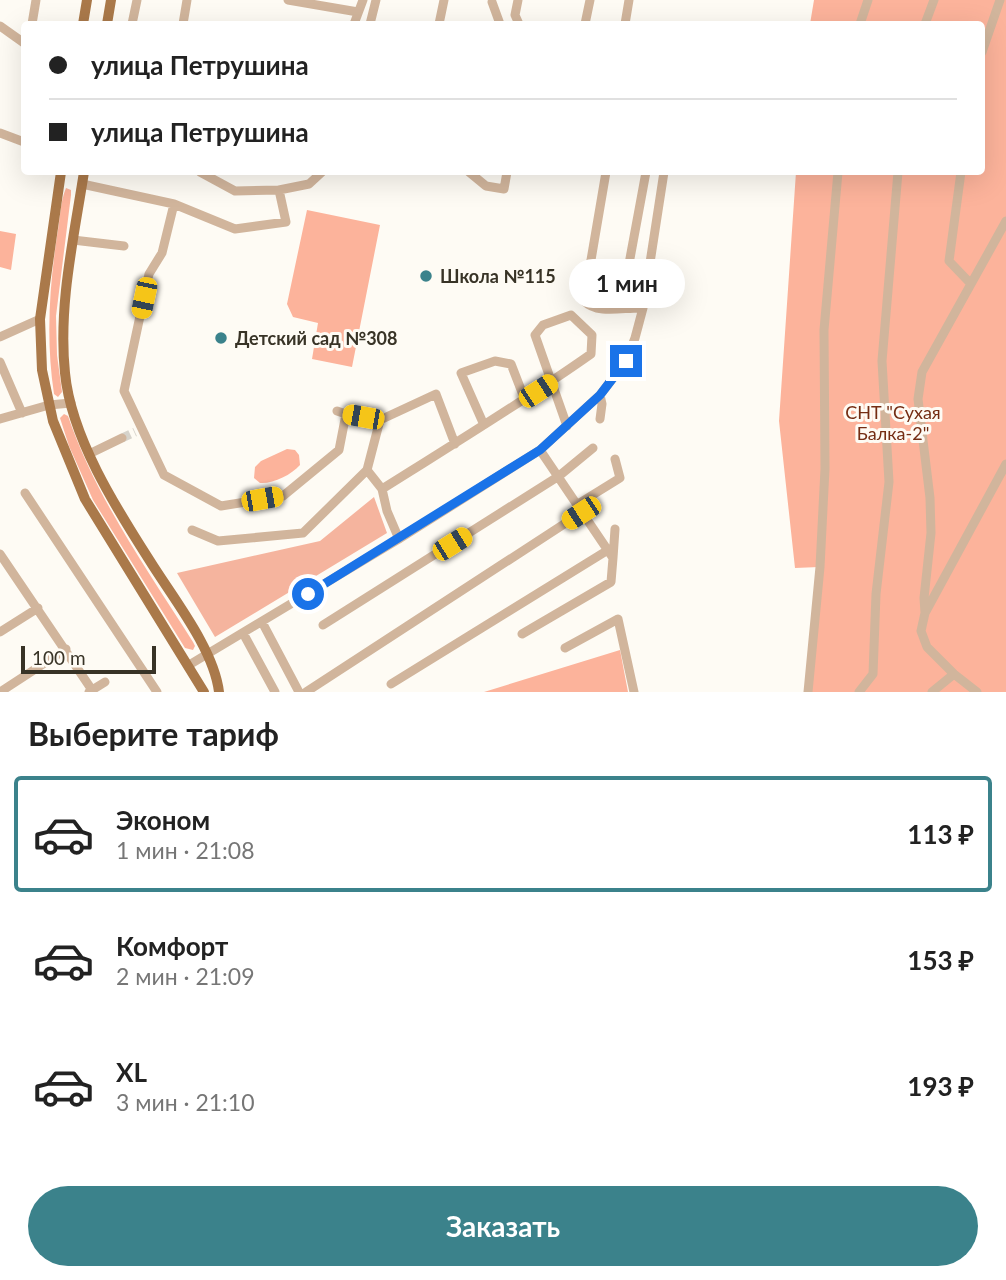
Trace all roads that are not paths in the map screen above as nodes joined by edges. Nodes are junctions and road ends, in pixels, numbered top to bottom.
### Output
1 (36, 0) edge
2 (87, 0) edge
3 (111, 0) edge
4 (136, 0) edge
5 (187, 0) edge
6 (288, 0) edge
7 (363, 0) edge
8 (376, 0) edge
9 (444, 0) edge
10 (518, 0) edge
11 (590, 0) edge
12 (629, 0) edge
13 (868, 0) edge
14 (934, 0) edge
15 (1000, 0) edge
16 (492, 2) dead end
17 (358, 12) junction
18 (32, 21) edge
19 (84, 21) edge
20 (108, 21) edge
21 (132, 21) edge
22 (184, 21) edge
23 (355, 21) edge
24 (371, 21) edge
25 (440, 21) edge
26 (499, 21) edge
27 (518, 21) edge
28 (586, 21) edge
29 (626, 21) edge
30 (861, 21) edge
31 (926, 21) edge
32 (0, 26) edge
33 (21, 42) edge
34 (985, 42) edge
35 (0, 132) edge
36 (21, 141) edge
37 (59, 175) edge
38 (63, 175) edge
39 (84, 175) edge
40 (206, 175) edge
41 (319, 175) edge
42 (473, 175) edge
43 (506, 175) edge
44 (605, 175) edge
45 (645, 175) edge
46 (664, 175) edge
47 (838, 175) edge
48 (898, 175) edge
49 (961, 175) edge
50 (82, 184) junction
51 (279, 190) junction
52 (174, 204) junction
53 (1006, 221) edge
54 (73, 240) junction
55 (124, 246) dead end
56 (971, 284) junction
57 (621, 307) junction
58 (643, 308) junction
59 (40, 319) junction
60 (0, 337) edge
61 (0, 363) edge
62 (551, 382) junction
63 (600, 395) junction
64 (525, 400) junction
65 (71, 402) junction
66 (50, 405) junction
67 (22, 413) junction
68 (0, 419) edge
69 (600, 419) dead end
70 (380, 420) junction
71 (484, 425) junction
72 (567, 426) junction
73 (122, 438) tunnel mouth
74 (455, 444) junction
75 (593, 448) dead end
76 (540, 450) junction
77 (89, 454) junction
78 (615, 460) dead end
79 (1006, 464) edge
80 (367, 470) junction
81 (559, 476) junction
82 (1002, 481) edge
83 (382, 489) junction
84 (25, 494) dead end
85 (580, 508) junction
86 (615, 529) dead end
87 (192, 530) dead end
88 (399, 539) junction
89 (0, 554) edge
90 (610, 554) junction
91 (10, 568) junction
92 (0, 575) edge
93 (38, 608) junction
94 (925, 613) junction
95 (262, 622) junction
96 (323, 625) dead end
97 (0, 632) edge
98 (243, 633) junction
99 (522, 634) dead end
100 (565, 648) dead end
101 (66, 649) junction
102 (208, 654) junction
103 (189, 665) junction
104 (954, 674) junction
105 (104, 682) dead end
106 (391, 684) dead end
107 (90, 691) edge
108 (0, 692) edge
109 (157, 692) edge
110 (204, 692) edge
111 (219, 692) edge
112 (275, 692) edge
113 (299, 692) edge
114 (306, 692) edge
115 (634, 692) edge
116 (807, 692) edge
117 (859, 692) edge
118 (932, 692) edge
119 (977, 692) edge

1 - 18 street
2 - 19 main road
3 - 20 main road
4 - 21 street
5 - 22 street
6 - 17 street
7 - 17 street
8 - 24 street
9 - 25 street
10 - 27 street
11 - 28 street
12 - 29 street
13 - 30 street
14 - 31 street
15 - 34 street
16 - 26 street
17 - 23 street
32 - 33 street
35 - 36 street
37 - 59 main road
38 - 50 main road
39 - 50 main road
40 - 51 street
41 - 51 street
42 - 43 street
44 - 57 street
45 - 57 street
46 - 58 street
47 - 116 street
48 - 117 street
49 - 56 street
50 - 52 street
50 - 54 main road
51 - 52 street
52 - 70 street
53 - 56 street
54 - 55 street
54 - 65 main road
56 - 94 street
57 - 58 street
58 - 63 street
59 - 60 street
59 - 66 main road
61 - 67 street
62 - 62 street
62 - 64 street
62 - 72 street
63 - 69 street
63 - 72 street
64 - 71 street
64 - 71 street
65 - 66 street
65 - 77 main road
66 - 67 street
66 - 103 main road
67 - 68 street
70 - 74 street
70 - 80 street
71 - 74 street
72 - 76 street
73 - 77 street
74 - 83 street
75 - 81 street
76 - 81 street
76 - 88 street
77 - 102 main road
78 - 85 street
79 - 82 street
80 - 83 street
80 - 87 street
81 - 85 street
81 - 96 street
82 - 94 street
83 - 88 street
84 - 109 street
85 - 90 street
85 - 114 street
86 - 90 street
88 - 95 street
89 - 91 street
90 - 99 street
90 - 106 street
91 - 92 street
91 - 93 street
93 - 97 street
93 - 101 street
94 - 104 street
95 - 98 street
95 - 113 street
98 - 102 street
98 - 112 street
100 - 115 street
101 - 107 street
101 - 108 street
102 - 103 street
102 - 111 main road
103 - 110 main road
104 - 118 street
104 - 119 street
105 - 107 street

